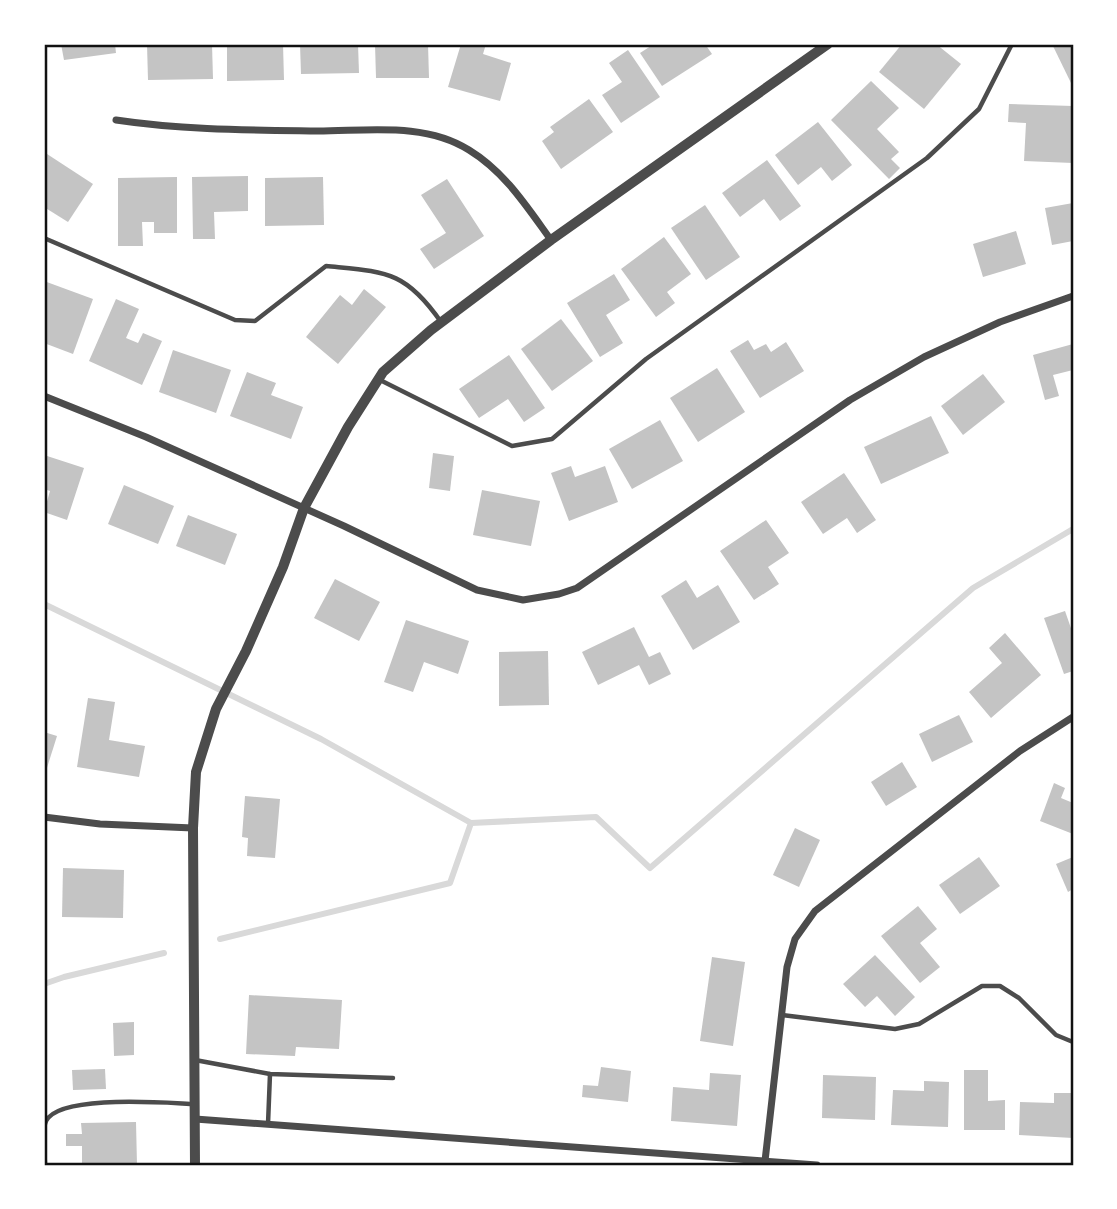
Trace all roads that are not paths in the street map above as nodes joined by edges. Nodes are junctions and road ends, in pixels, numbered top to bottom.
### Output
1 (828, 44) edge
2 (1012, 44) edge
3 (116, 120) dead end
4 (44, 239) edge
5 (551, 240) junction
6 (1073, 296) edge
7 (441, 322) junction
8 (378, 379) junction
9 (44, 396) edge
10 (304, 508) junction
11 (1073, 717) edge
12 (44, 817) edge
13 (192, 828) junction
14 (782, 1015) junction
15 (1073, 1042) edge
16 (194, 1060) junction
17 (270, 1074) junction
18 (393, 1078) dead end
19 (195, 1104) junction
20 (195, 1119) junction
21 (268, 1124) junction
22 (765, 1161) junction
23 (45, 1165) edge
24 (195, 1165) edge
25 (817, 1165) edge

1 - 5 street
2 - 8 lane
3 - 5 street
4 - 7 lane
5 - 7 street
6 - 10 street
7 - 8 street
8 - 10 street
9 - 10 street
10 - 13 street
11 - 14 street
12 - 13 street
13 - 16 street
14 - 15 lane
14 - 22 street
16 - 17 lane
16 - 19 street
17 - 18 lane
17 - 21 lane
19 - 20 street
19 - 23 lane
20 - 21 street
20 - 24 street
21 - 22 street
22 - 25 street

